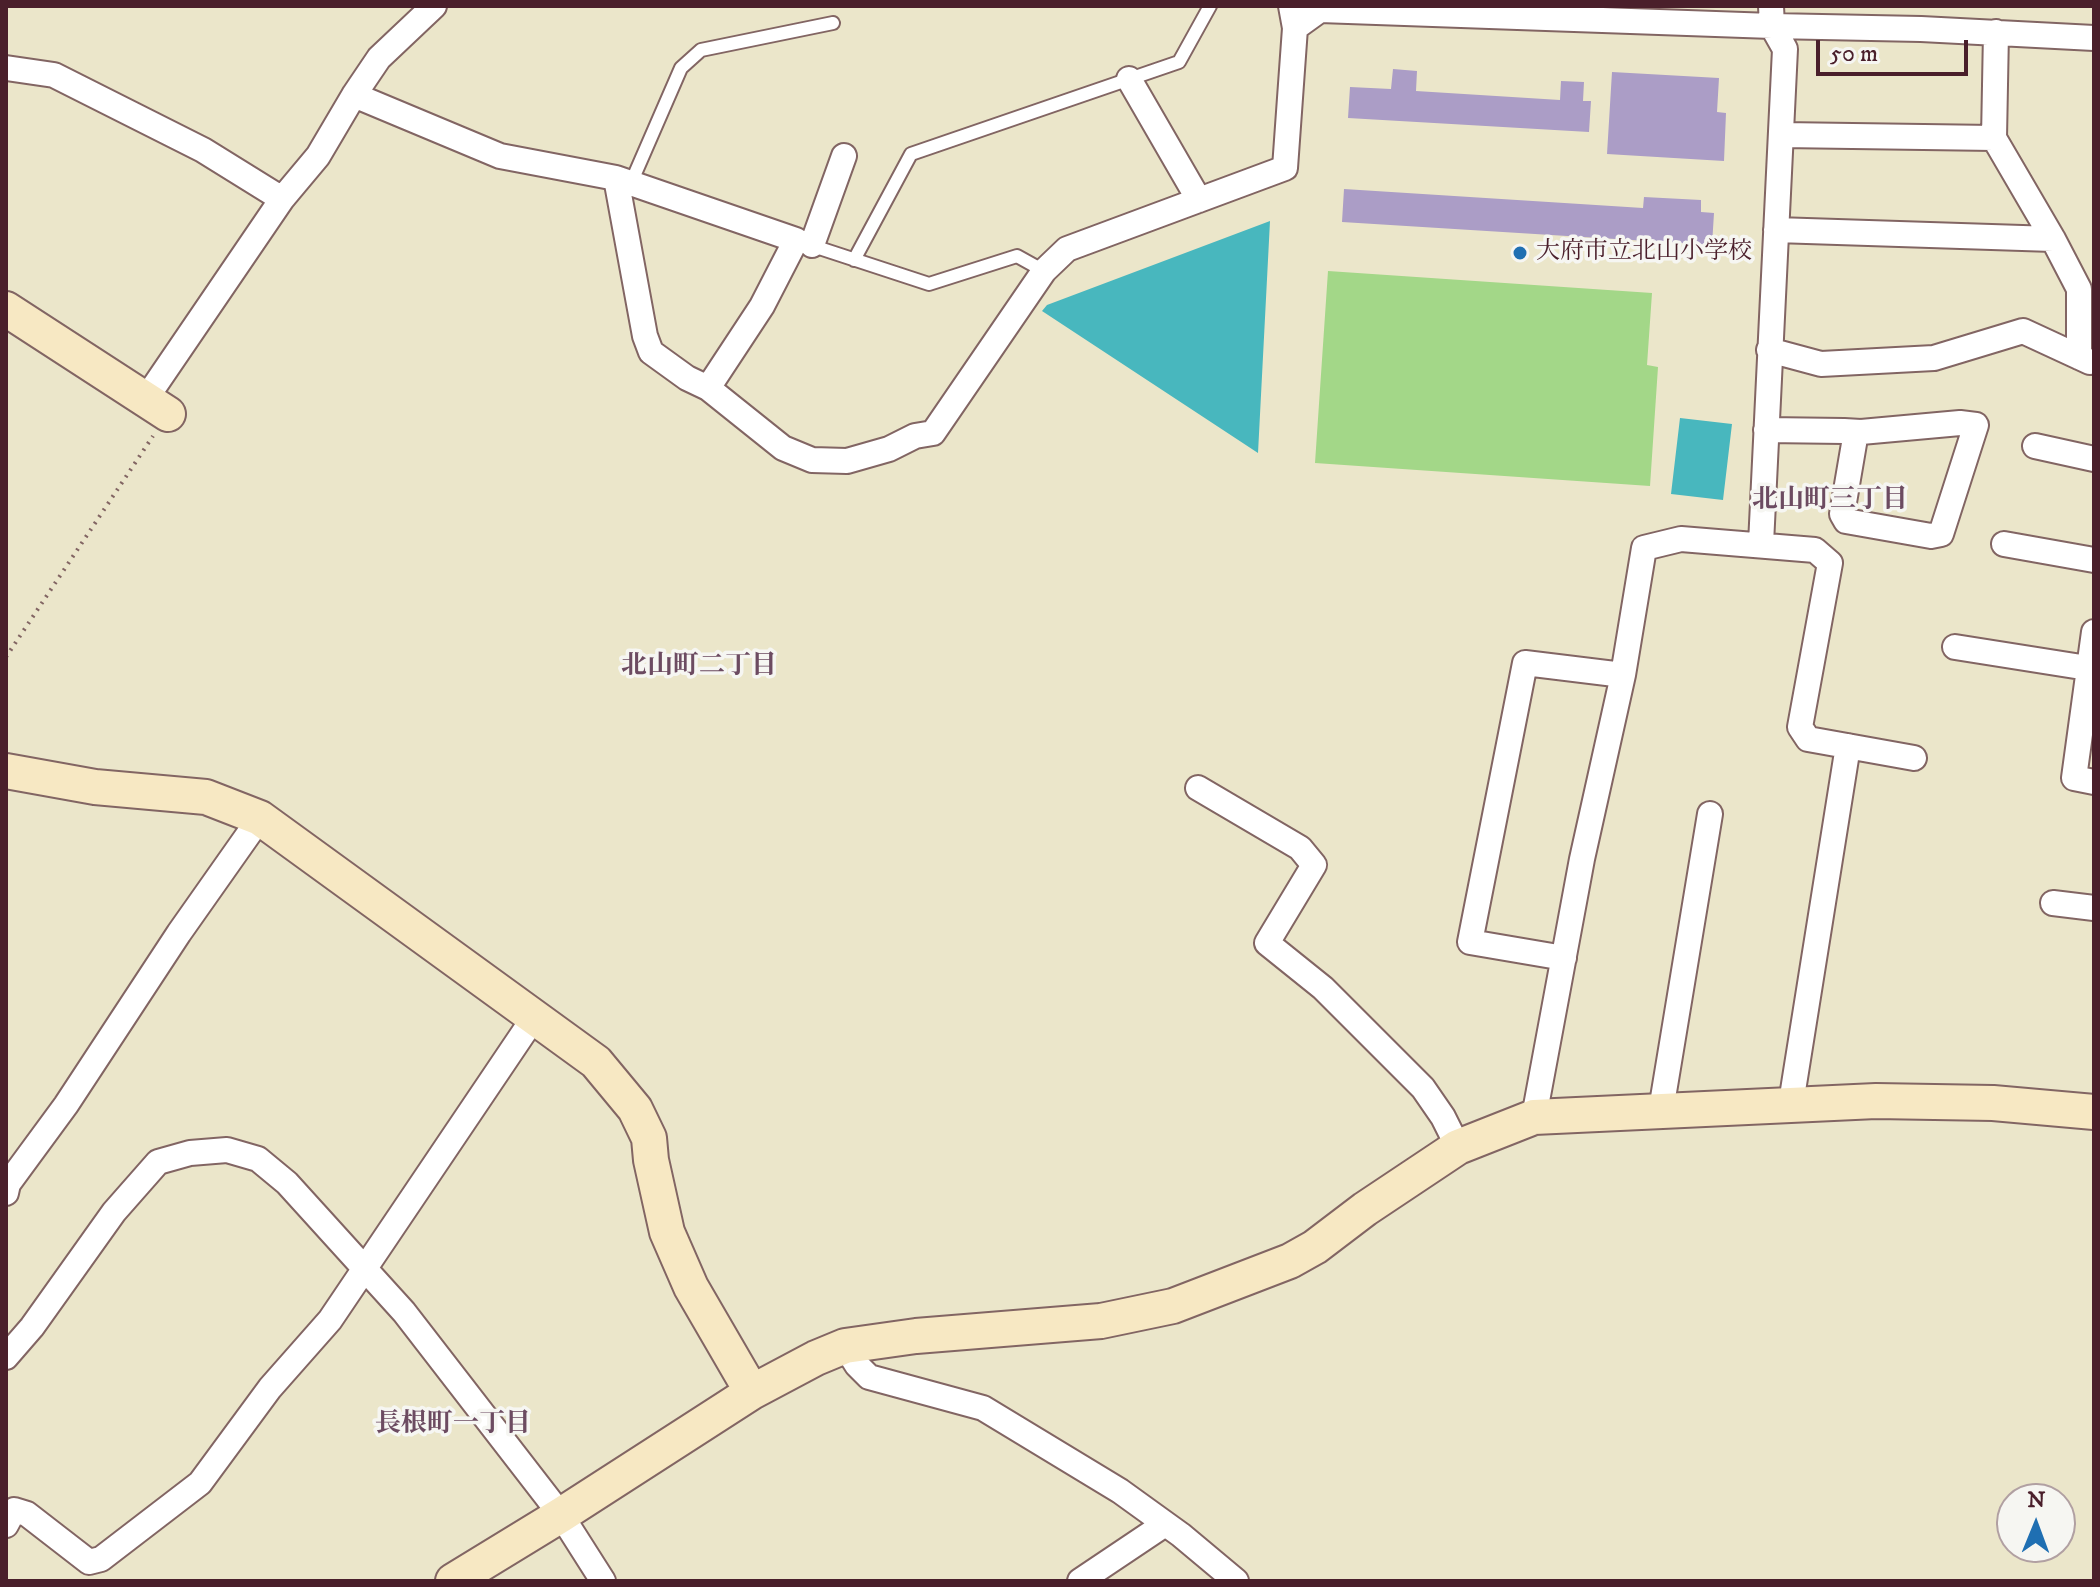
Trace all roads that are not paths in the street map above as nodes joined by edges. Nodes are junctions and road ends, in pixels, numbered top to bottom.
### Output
1 (434, 6) edge
2 (1210, 6) edge
3 (1356, 8) edge
4 (1558, 12) edge
5 (1772, 16) edge
6 (1293, 17) edge
7 (1922, 17) edge
8 (833, 23) dead end
9 (1996, 32) junction
10 (2094, 38) edge
11 (6, 68) edge
12 (1129, 79) junction
13 (354, 95) junction
14 (1782, 135) junction
15 (1994, 138) junction
16 (844, 156) dead end
17 (624, 180) junction
18 (282, 199) junction
19 (1199, 200) junction
20 (1776, 230) junction
21 (2053, 239) junction
22 (804, 243) junction
23 (854, 260) junction
24 (1044, 271) junction
25 (6, 309) edge
26 (1769, 350) junction
27 (2086, 360) edge
28 (708, 388) junction
29 (157, 407) joint
30 (1766, 430) junction
31 (1856, 432) junction
32 (2035, 446) dead end
33 (2094, 459) edge
34 (1761, 544) junction
35 (2004, 544) dead end
36 (2094, 560) edge
37 (2094, 632) edge
38 (1955, 647) dead end
39 (2091, 669) edge
40 (1623, 675) junction
41 (1848, 746) junction
42 (1914, 758) dead end
43 (8, 779) edge
44 (2094, 782) edge
45 (1198, 788) dead end
46 (1710, 814) dead end
47 (260, 818) junction
48 (2053, 903) dead end
49 (2094, 908) edge
50 (1564, 958) junction
51 (535, 1016) junction
52 (1791, 1103) junction
53 (1661, 1110) junction
54 (2094, 1112) edge
55 (1534, 1117) junction
56 (1458, 1147) junction
57 (6, 1193) edge
58 (365, 1268) junction
59 (845, 1346) junction
60 (6, 1357) edge
61 (752, 1392) junction
62 (561, 1515) junction
63 (1165, 1524) junction
64 (6, 1525) edge
65 (453, 1581) edge
66 (603, 1581) edge
67 (1080, 1581) edge
68 (1236, 1581) edge

1 - 13 street
2 - 12 lane
3 - 4 street
3 - 6 street
4 - 5 street
5 - 7 street
5 - 14 street
6 - 19 street
7 - 9 street
8 - 17 lane
9 - 10 street
9 - 15 street
11 - 18 street
12 - 19 street
12 - 23 lane
13 - 17 street
13 - 18 street
14 - 15 street
14 - 20 street
15 - 21 street
16 - 22 street
17 - 22 street
17 - 28 street
18 - 29 street
19 - 24 street
20 - 21 street
20 - 26 street
21 - 27 street
22 - 23 lane
22 - 28 street
23 - 24 lane
24 - 28 street
25 - 29 street
26 - 27 street
26 - 30 street
30 - 31 street
30 - 34 street
31 - 31 street
32 - 33 street
34 - 40 street
34 - 41 street
35 - 36 street
37 - 39 street
38 - 39 street
39 - 44 street
40 - 50 street
40 - 50 street
41 - 42 street
41 - 52 street
43 - 47 street
45 - 56 street
46 - 53 street
47 - 51 street
47 - 57 street
48 - 49 street
50 - 55 street
51 - 58 street
51 - 61 street
52 - 53 street
52 - 54 street
53 - 55 street
55 - 56 street
56 - 59 street
58 - 60 street
58 - 62 street
58 - 64 street
59 - 61 street
59 - 63 street
61 - 62 street
62 - 65 street
62 - 66 street
63 - 67 street
63 - 68 street

